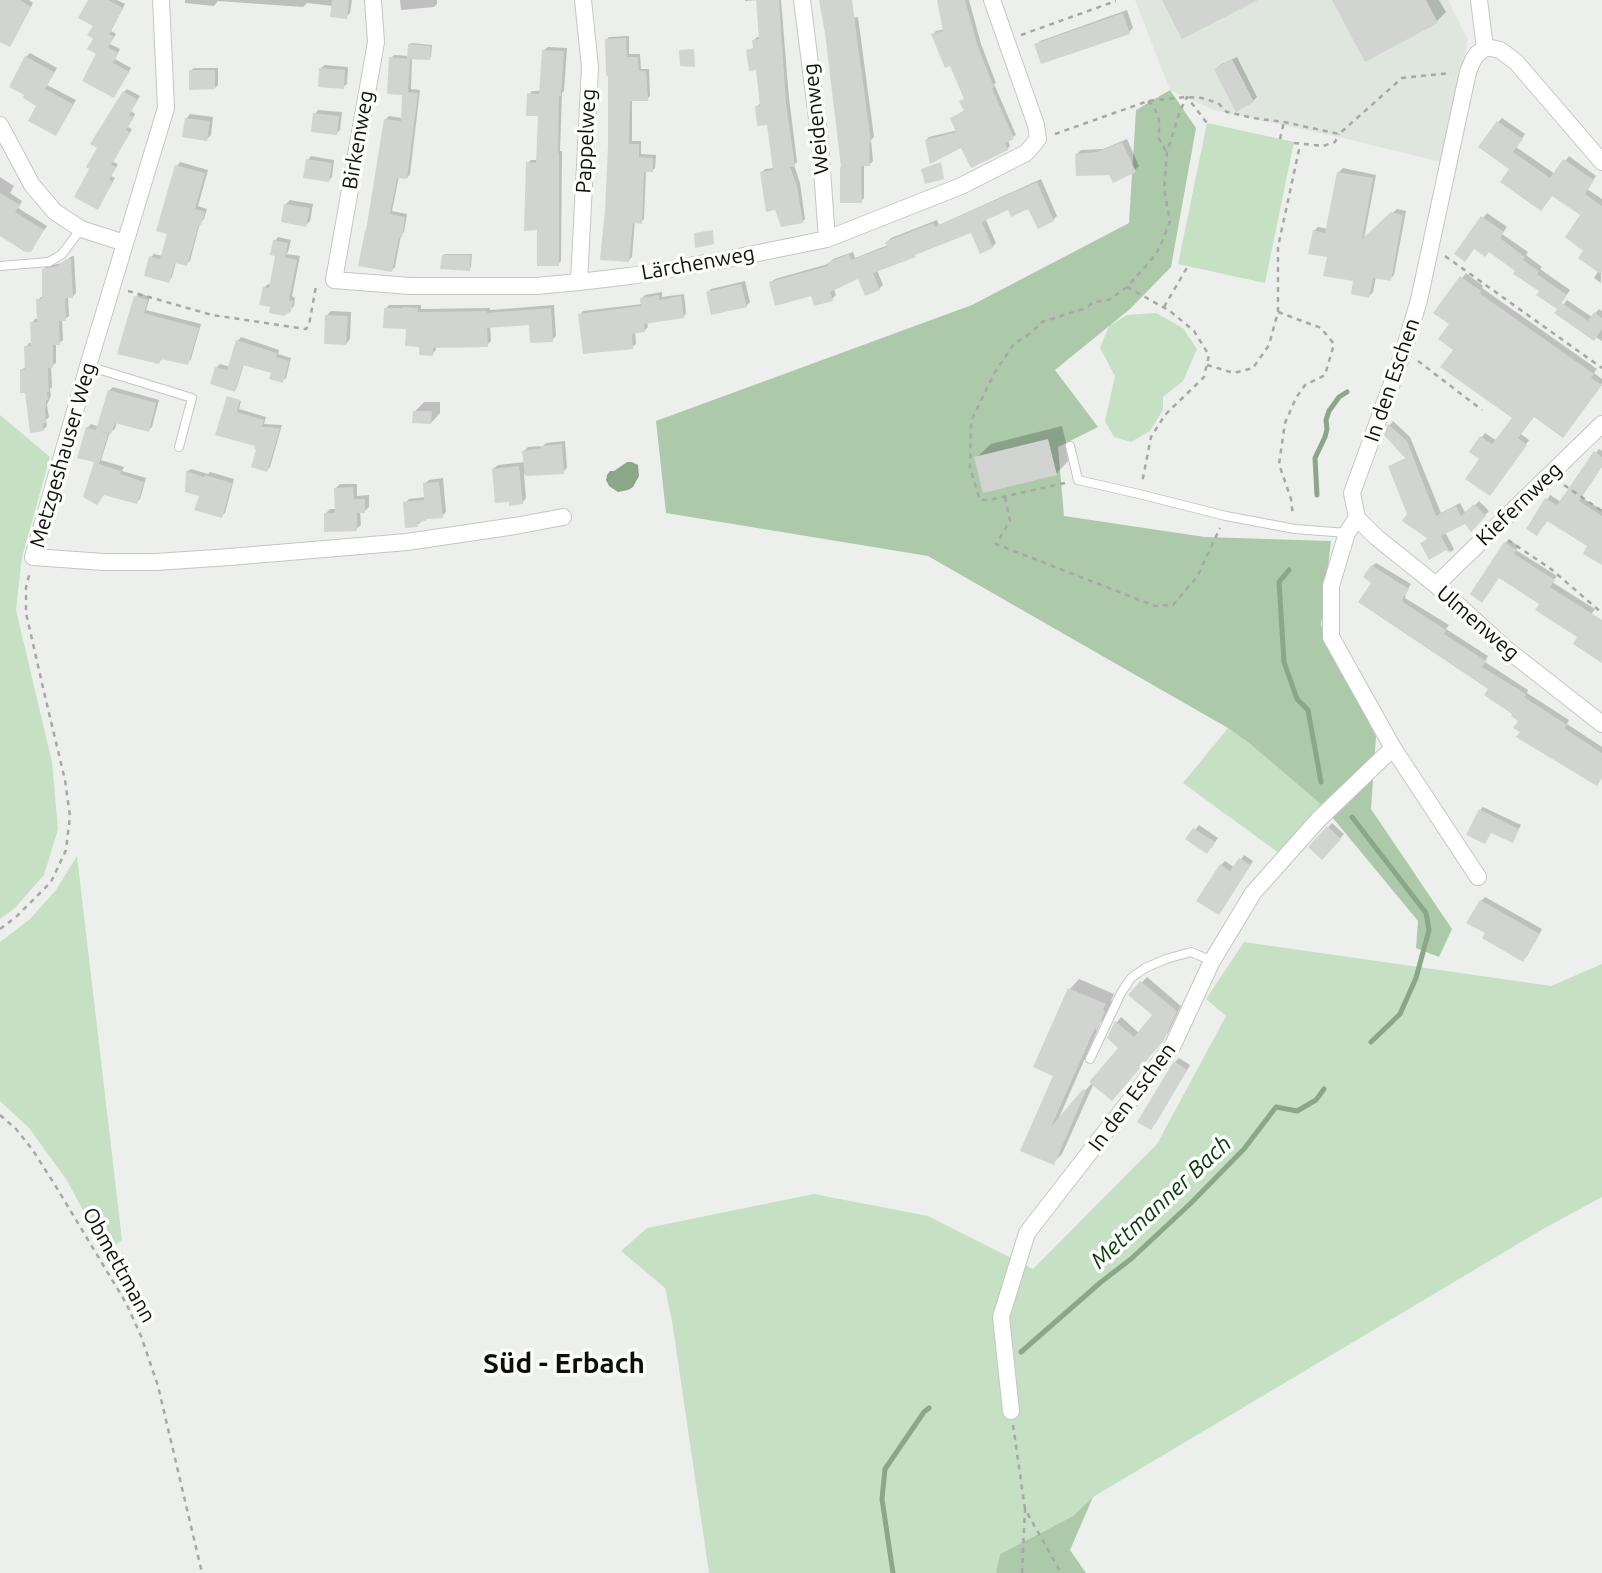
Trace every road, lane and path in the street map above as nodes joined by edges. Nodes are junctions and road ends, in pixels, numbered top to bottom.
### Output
1 (161, 0) edge
2 (373, 0) edge
3 (583, 0) edge
4 (802, 0) edge
5 (992, 0) edge
6 (1479, 0) edge
7 (1116, 1) edge
8 (1006, 40) junction
9 (1485, 48) junction
10 (1468, 72) junction
11 (1187, 97) junction
12 (1148, 101) junction
13 (1284, 122) junction
14 (1207, 124) dead end
15 (0, 125) edge
16 (1339, 134) junction
17 (1038, 139) junction
18 (1280, 139) dead end
19 (1294, 143) dead end
20 (1300, 145) junction
21 (1167, 152) junction
22 (1602, 162) edge
23 (82, 229) junction
24 (827, 239) junction
25 (125, 243) junction
26 (1431, 247) junction
27 (0, 265) edge
28 (1188, 266) dead end
29 (334, 280) junction
30 (579, 282) junction
31 (111, 287) junction
32 (1127, 287) junction
33 (1164, 307) junction
34 (1278, 312) junction
35 (1404, 350) junction
36 (1207, 365) junction
37 (88, 366) junction
38 (1602, 368) edge
39 (1482, 410) dead end
40 (1602, 424) edge
41 (1070, 446) dead end
42 (179, 447) dead end
43 (1550, 475) junction
44 (1078, 480) junction
45 (1139, 494) junction
46 (1005, 497) junction
47 (1602, 511) edge
48 (1226, 516) junction
49 (563, 517) dead end
50 (1357, 518) junction
51 (1295, 529) junction
52 (1492, 529) junction
53 (1347, 533) junction
54 (33, 557) junction
55 (1436, 585) junction
56 (1602, 612) edge
57 (1602, 724) edge
58 (1393, 748) junction
59 (1478, 877) dead end
60 (0, 929) edge
61 (1212, 961) junction
62 (1090, 1059) dead end
63 (0, 1115) edge
64 (1011, 1411) joint
65 (1025, 1509) junction
66 (202, 1573) edge
67 (1022, 1573) edge
68 (1061, 1573) edge

1 - 25 street, Metzgeshauser Weg
2 - 29 street, Birkenweg
3 - 30 street, Pappelweg
4 - 24 street, Weidenweg
5 - 8 street
6 - 9 street
7 - 8 path
8 - 17 street
9 - 10 street, In den Eschen
9 - 22 street
10 - 16 path
10 - 26 street, In den Eschen
11 - 12 path
11 - 13 path
11 - 14 path
11 - 21 path
12 - 17 path
12 - 21 path
13 - 16 path
13 - 18 path
15 - 23 street
16 - 20 path
17 - 24 street, Lärchenweg
19 - 20 path
20 - 34 path
21 - 32 path
23 - 25 street
23 - 27 lane
24 - 30 street, Lärchenweg
25 - 31 street, Metzgeshauser Weg
26 - 35 street, In den Eschen
26 - 38 path
28 - 33 path
29 - 30 street, Lärchenweg
29 - 31 path
31 - 37 street, Metzgeshauser Weg
32 - 33 path
32 - 46 path
33 - 36 path
34 - 36 path
34 - 51 path
35 - 39 path
35 - 50 street, In den Eschen
36 - 45 path
37 - 42 lane
37 - 54 street, Metzgeshauser Weg
40 - 43 street, Kiefernweg
41 - 44 lane
43 - 47 path
43 - 52 street, Kiefernweg
44 - 45 lane
44 - 46 path
45 - 48 lane
46 - 48 path
48 - 51 lane
49 - 54 street, Metzgeshauser Weg
50 - 53 street
50 - 55 street, Ulmenweg
51 - 53 lane
52 - 55 street, Kiefernweg
52 - 56 path
53 - 58 street
54 - 60 path
55 - 57 street, Ulmenweg
58 - 59 street
58 - 61 street, In den Eschen
61 - 62 lane
61 - 64 street, In den Eschen
63 - 66 path, Obmettmann
64 - 65 path
65 - 67 path
65 - 68 path

